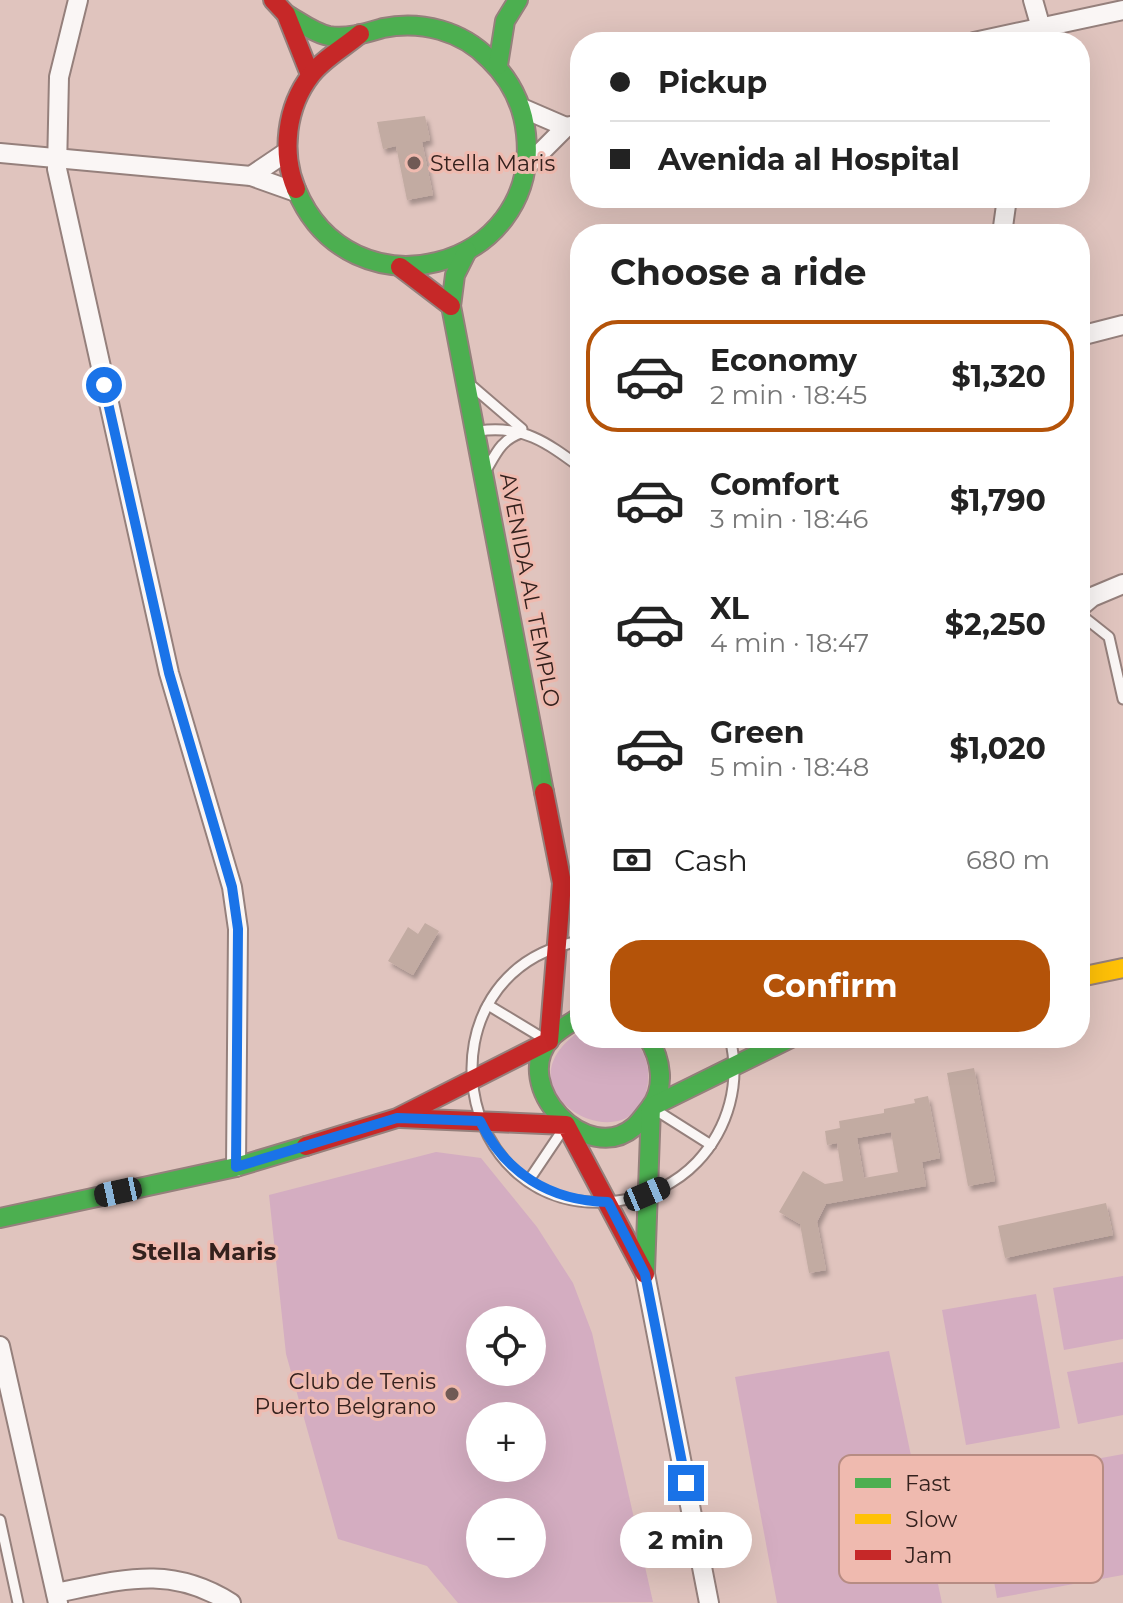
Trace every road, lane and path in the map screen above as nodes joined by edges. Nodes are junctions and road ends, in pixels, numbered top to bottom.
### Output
1 (78, 0) edge
2 (518, 0) edge
3 (1033, 0) edge
4 (280, 7) edge
5 (1123, 10) edge
6 (505, 21) junction
7 (1038, 32) edge
8 (1049, 32) edge
9 (360, 34) junction
10 (473, 44) junction
11 (498, 65) junction
12 (309, 72) junction
13 (522, 108) junction
14 (570, 125) edge
15 (570, 129) edge
16 (0, 153) edge
17 (285, 153) junction
18 (57, 159) junction
19 (527, 166) junction
20 (251, 176) junction
21 (293, 191) junction
22 (467, 251) junction
23 (400, 267) junction
24 (451, 306) junction
25 (1123, 325) edge
26 (1090, 333) edge
27 (465, 380) junction
28 (475, 431) junction
29 (524, 432) junction
30 (568, 458) edge
31 (483, 476) junction
32 (1123, 584) edge
33 (1090, 599) edge
34 (1090, 622) edge
35 (1123, 699) edge
36 (562, 883) junction
37 (570, 899) edge
38 (570, 944) edge
39 (556, 947) junction
40 (1123, 968) edge
41 (1090, 975) edge
42 (488, 1005) junction
43 (570, 1023) edge
44 (549, 1041) junction
45 (654, 1048) edge
46 (731, 1048) edge
47 (770, 1048) edge
48 (734, 1065) junction
49 (471, 1081) junction
50 (651, 1107) junction
51 (397, 1118) junction
52 (480, 1121) junction
53 (566, 1125) junction
54 (711, 1145) junction
55 (236, 1167) junction
56 (529, 1180) junction
57 (647, 1194) junction
58 (608, 1202) junction
59 (0, 1218) edge
60 (645, 1274) junction
61 (0, 1346) edge
62 (0, 1520) edge
63 (57, 1598) edge
64 (18, 1603) edge
65 (231, 1603) edge
66 (709, 1603) edge

1 - 18 street
2 - 6 street
3 - 7 street
4 - 9 street
4 - 12 street
5 - 8 street
6 - 10 street
6 - 11 street
9 - 10 street
9 - 12 street
10 - 11 street
11 - 13 street
12 - 17 street
13 - 14 street
13 - 19 street
15 - 19 street
16 - 18 street
17 - 20 street
17 - 21 street
18 - 20 street
18 - 55 street
19 - 22 street
20 - 21 street
21 - 23 street
22 - 23 street
22 - 24 street
23 - 24 street
24 - 27 street, AVENIDA AL TEMPLO
25 - 26 street
27 - 28 street, AVENIDA AL TEMPLO
27 - 29 lane
28 - 29 lane
28 - 31 street, AVENIDA AL TEMPLO
29 - 30 lane
29 - 31 lane
31 - 36 street, AVENIDA AL TEMPLO
32 - 33 street
34 - 35 lane
36 - 37 street
36 - 39 street
38 - 39 lane
39 - 42 lane
39 - 44 street
40 - 41 street
42 - 44 lane
42 - 49 lane
43 - 44 street
44 - 49 street
44 - 53 street
45 - 50 street
46 - 48 lane
47 - 48 street
48 - 50 street
48 - 54 lane
49 - 51 street
49 - 52 lane
50 - 53 street
50 - 54 lane
50 - 57 street
51 - 52 street
51 - 55 street
52 - 53 street
52 - 56 lane
53 - 56 lane
53 - 58 street
54 - 57 lane
55 - 59 street
56 - 58 lane
57 - 58 lane
57 - 60 street
58 - 60 street
60 - 66 street
61 - 63 street
62 - 64 lane
63 - 65 street

